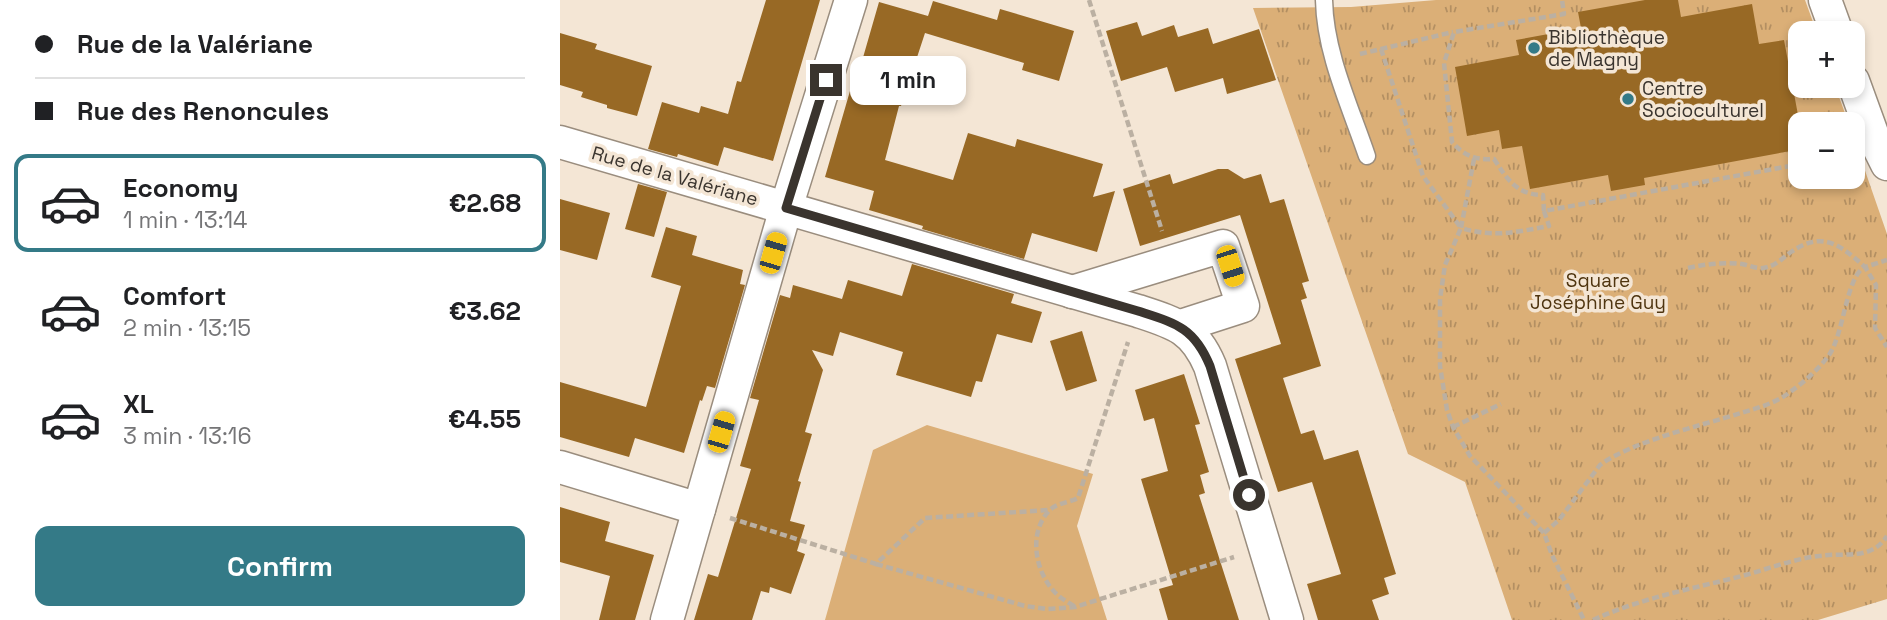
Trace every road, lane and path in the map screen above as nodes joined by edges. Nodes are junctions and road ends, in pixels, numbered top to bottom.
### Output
1 (851, 0) edge
2 (1089, 0) edge
3 (1324, 0) edge
4 (1562, 0) edge
5 (1825, 0) edge
6 (1833, 21) edge
7 (1454, 32) junction
8 (1381, 49) junction
9 (1334, 60) junction
10 (1859, 98) edge
11 (560, 142) edge
12 (1367, 156) dead end
13 (1474, 159) junction
14 (1887, 164) edge
15 (1788, 166) edge
16 (786, 208) junction
17 (1544, 211) junction
18 (1461, 228) junction
19 (1887, 260) edge
20 (1172, 262) junction
21 (1865, 267) junction
22 (1689, 268) dead end
23 (1072, 292) junction
24 (1138, 311) junction
25 (1181, 326) junction
26 (1887, 347) edge
27 (1501, 404) dead end
28 (1452, 427) junction
29 (560, 467) edge
30 (699, 509) junction
31 (1049, 510) junction
32 (1544, 533) junction
33 (1887, 536) edge
34 (1265, 547) junction
35 (876, 564) junction
36 (1075, 607) junction
37 (667, 620) edge
38 (1287, 620) edge
39 (1584, 620) edge
40 (1593, 620) edge

1 - 16 street
2 - 20 path
3 - 9 lane
4 - 7 path
5 - 6 street
7 - 8 path
7 - 13 path
8 - 9 path
8 - 18 path
9 - 12 lane
10 - 14 street
11 - 16 street, Rue de la Valériane
13 - 17 path
13 - 18 path
15 - 17 path
16 - 23 street, Rue de la Valériane
16 - 30 street
17 - 18 path
18 - 28 path
19 - 21 path
20 - 23 street
20 - 25 street
21 - 22 path
21 - 26 path
21 - 32 path
23 - 24 street, Rue de la Valériane
24 - 25 street, Rue de la Valériane
24 - 31 path
25 - 34 street, Rue de la Valériane
27 - 28 path
28 - 32 path
29 - 30 street
30 - 35 path
30 - 37 street
31 - 35 path
31 - 36 path
32 - 39 path
33 - 40 path
34 - 36 path
34 - 38 street, Rue de la Valériane
35 - 36 path

